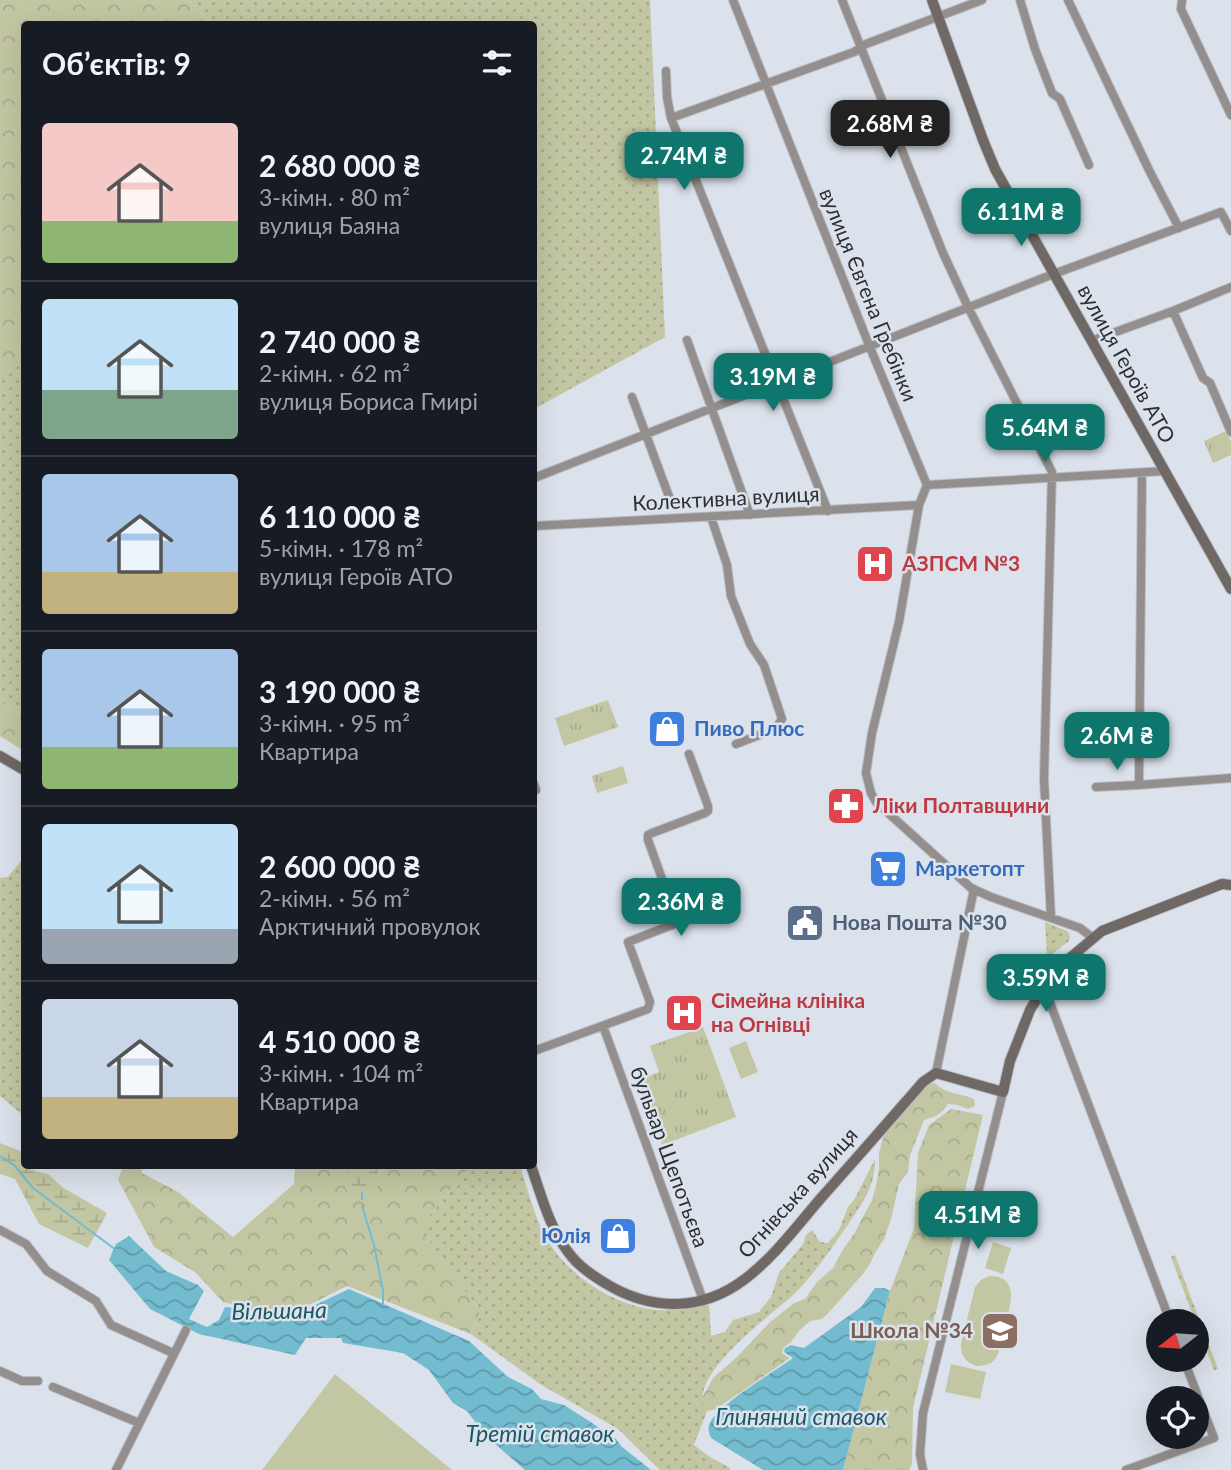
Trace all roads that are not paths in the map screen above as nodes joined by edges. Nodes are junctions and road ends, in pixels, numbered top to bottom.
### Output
1 (733, 0) edge
2 (842, 0) edge
3 (932, 0) edge
4 (982, 0) edge
5 (1020, 0) edge
6 (1068, 0) edge
7 (1182, 0) edge
8 (938, 16) junction
9 (861, 48) junction
10 (666, 71) dead end
11 (765, 83) junction
12 (1231, 115) edge
13 (671, 118) junction
14 (1089, 165) dead end
15 (1179, 228) junction
16 (1231, 232) edge
17 (1053, 274) junction
18 (1231, 287) edge
19 (968, 307) junction
20 (1173, 311) junction
21 (687, 340) dead end
22 (1091, 341) junction
23 (869, 345) junction
24 (776, 383) junction
25 (632, 397) dead end
26 (712, 409) junction
27 (1231, 432) edge
28 (646, 434) junction
29 (1164, 471) junction
30 (1142, 473) junction
31 (537, 477) edge
32 (1053, 478) junction
33 (927, 485) junction
34 (671, 502) dead end
35 (919, 505) junction
36 (828, 510) junction
37 (751, 515) junction
38 (711, 517) junction
39 (537, 527) edge
40 (1231, 589) edge
41 (736, 744) dead end
42 (689, 754) dead end
43 (0, 756) edge
44 (21, 768) edge
45 (1231, 778) edge
46 (1139, 785) junction
47 (1096, 787) dead end
48 (1228, 883) edge
49 (974, 889) junction
50 (1051, 918) junction
51 (1093, 938) junction
52 (1044, 987) junction
53 (603, 1026) junction
54 (537, 1050) edge
55 (936, 1073) junction
56 (1003, 1092) junction
57 (532, 1169) edge
58 (0, 1230) edge
59 (702, 1300) junction
60 (1165, 1309) edge
61 (186, 1330) dead end
62 (173, 1353) junction
63 (0, 1371) edge
64 (1189, 1372) edge
65 (38, 1381) dead end
66 (53, 1387) dead end
67 (139, 1423) junction
68 (116, 1470) edge
69 (923, 1470) edge
70 (1126, 1470) edge

1 - 11 street, вулиця Євгена Гребінки
2 - 9 street
3 - 8 street, вулиця Героїв АТО
4 - 8 street
5 - 14 street
6 - 15 street
7 - 12 street
8 - 9 street
8 - 17 street, вулиця Героїв АТО
9 - 11 street
9 - 19 street
10 - 13 street
11 - 13 street
11 - 23 street, вулиця Євгена Гребінки
13 - 24 street
15 - 16 street
15 - 17 street
17 - 19 street
17 - 22 street, вулиця Героїв АТО
18 - 20 street
19 - 23 street
19 - 32 street
20 - 22 street
20 - 27 street
21 - 26 street
22 - 29 street, вулиця Героїв АТО
23 - 24 street
23 - 33 street, вулиця Євгена Гребінки
24 - 26 street
24 - 36 street
25 - 28 street
26 - 28 street
26 - 37 street
28 - 31 street
28 - 34 street
29 - 30 street
29 - 40 street, вулиця Героїв АТО
30 - 32 street
30 - 46 street
32 - 33 street
32 - 50 street
33 - 35 street
35 - 36 street, Колективна вулиця
35 - 49 street
36 - 37 street, Колективна вулиця
37 - 38 street, Колективна вулиця
38 - 39 street, Колективна вулиця
38 - 41 street
42 - 53 street
43 - 44 street
45 - 46 street
46 - 47 street
48 - 51 street
49 - 50 street
49 - 55 street
50 - 51 street
51 - 52 street
52 - 56 street
52 - 60 street
53 - 54 street
53 - 59 street, бульвар Щепотьєва
55 - 56 street
55 - 59 street, Огнівська вулиця
56 - 69 street
57 - 59 street, Огнівська вулиця
58 - 62 street
61 - 62 street
62 - 67 street
63 - 65 street
64 - 70 street
66 - 67 street
67 - 68 street

